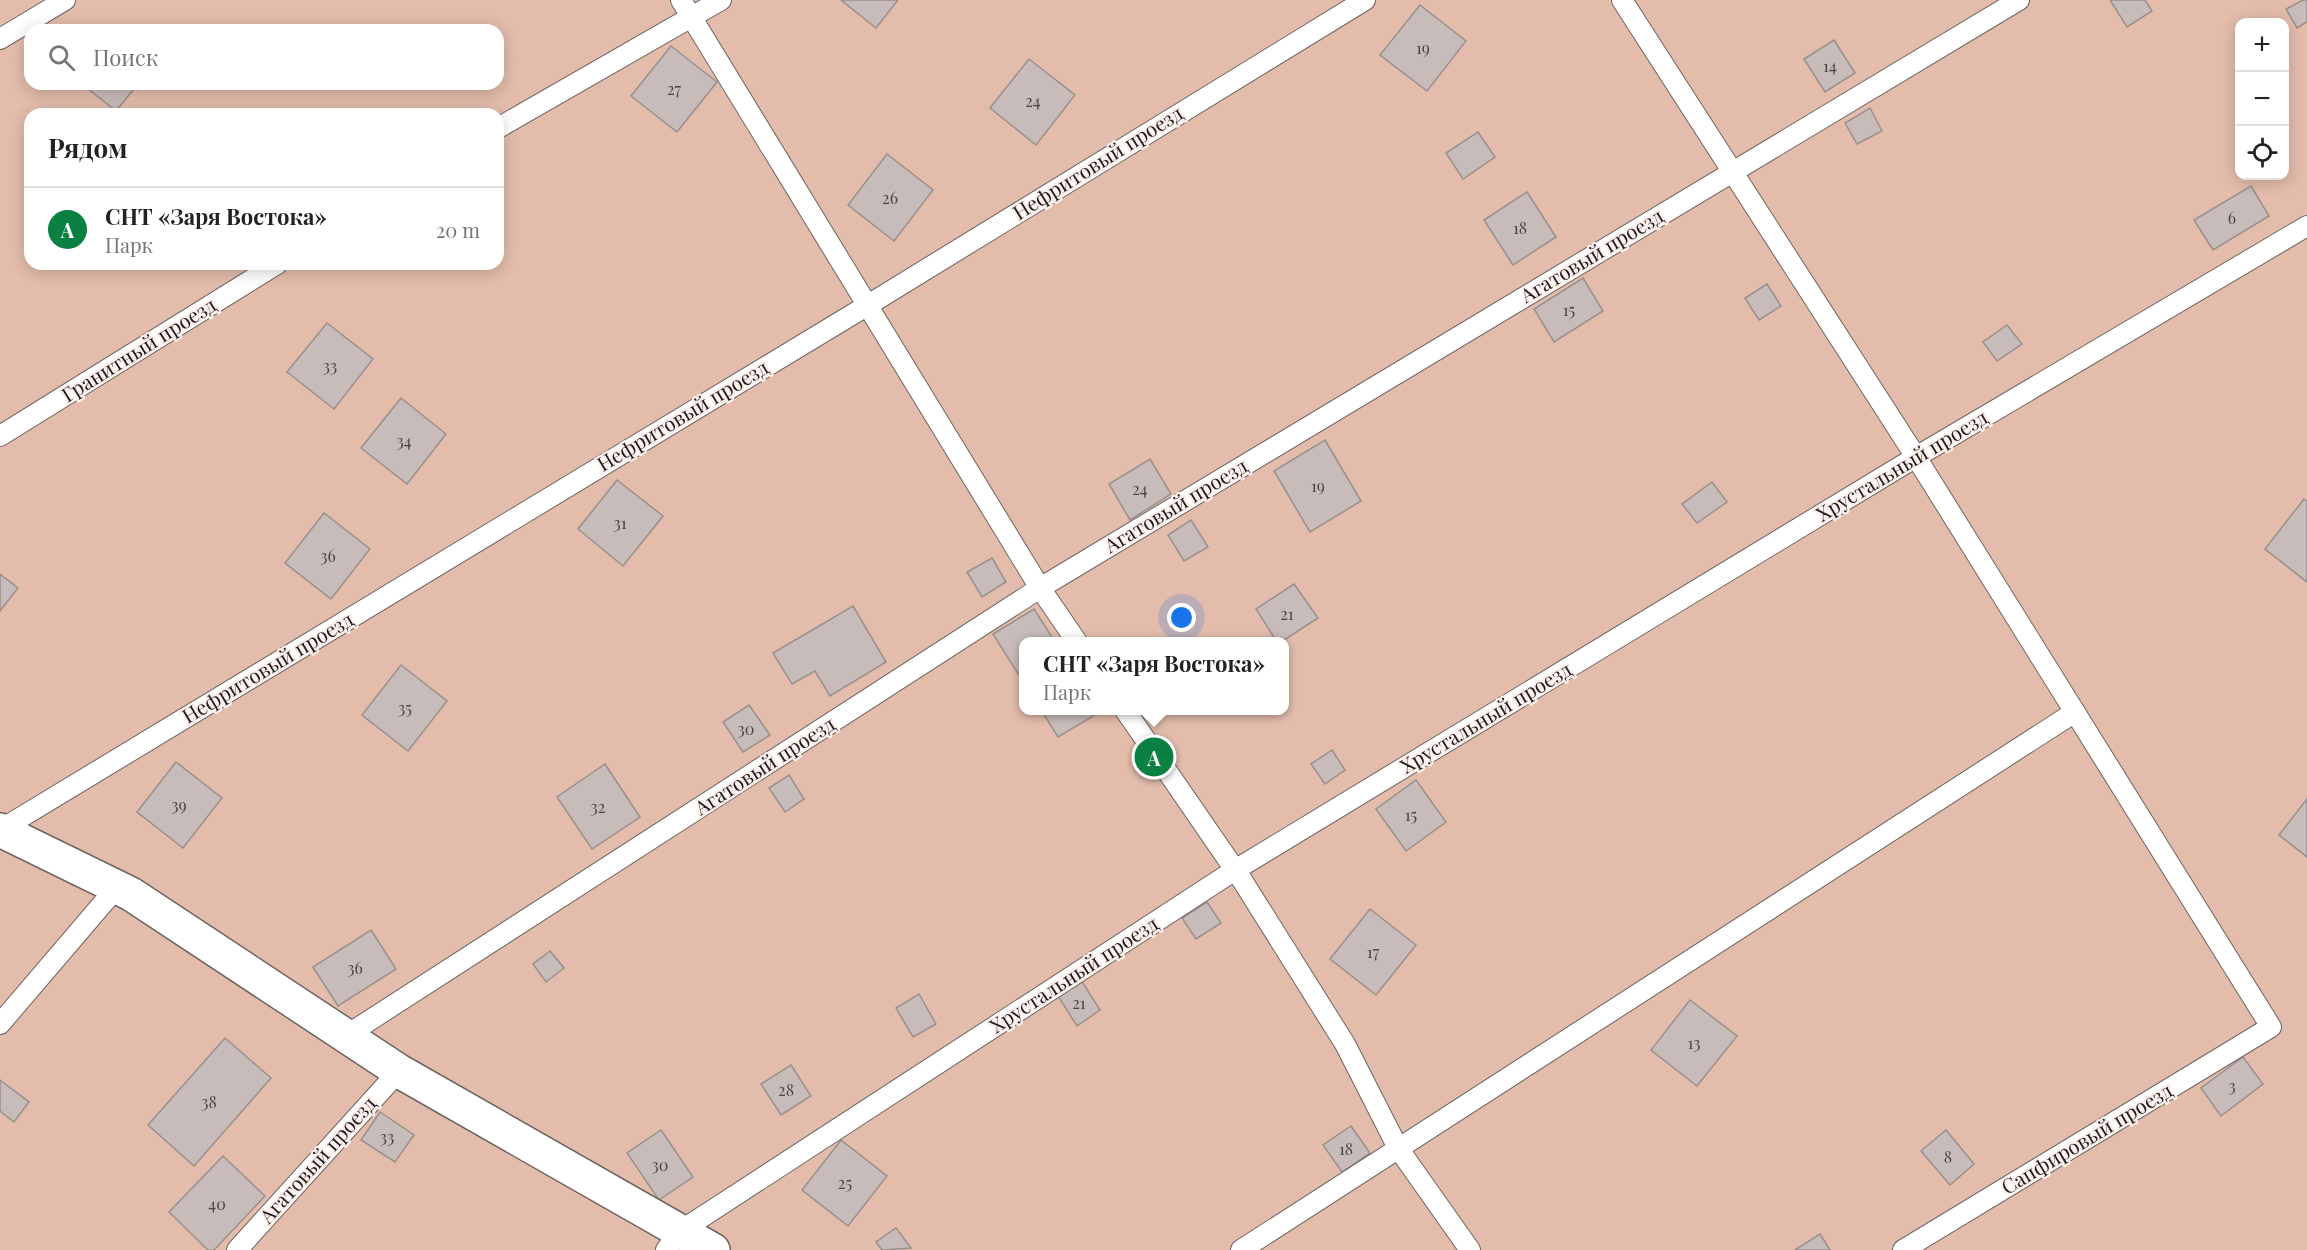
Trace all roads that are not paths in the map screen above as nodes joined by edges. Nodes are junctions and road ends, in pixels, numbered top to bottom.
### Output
1 (65, 0) edge
2 (681, 0) edge
3 (721, 0) edge
4 (1365, 0) edge
5 (1622, 0) edge
6 (2019, 0) edge
7 (692, 17) junction
8 (25, 24) edge
9 (24, 25) edge
10 (0, 39) edge
11 (504, 125) edge
12 (1733, 171) junction
13 (2307, 226) edge
14 (267, 270) edge
15 (868, 304) junction
16 (0, 436) edge
17 (1916, 457) junction
18 (1040, 588) junction
19 (1074, 637) edge
20 (2075, 712) junction
21 (1128, 715) edge
22 (0, 830) edge
23 (1235, 870) junction
24 (117, 887) junction
25 (0, 1024) edge
26 (347, 1035) junction
27 (399, 1071) junction
28 (1398, 1148) junction
29 (673, 1241) edge
30 (237, 1250) edge
31 (713, 1250) edge
32 (1241, 1250) edge
33 (1470, 1250) edge
34 (1904, 1250) edge

1 - 8 lane
2 - 7 lane
3 - 7 lane
4 - 15 lane, Нефритовый проезд
5 - 12 lane
6 - 12 lane, Агатовый проезд
7 - 11 lane
7 - 15 lane
9 - 10 lane
12 - 17 lane
12 - 18 lane, Агатовый проезд
13 - 17 lane, Хрустальный проезд
14 - 16 lane, Гранитный проезд
15 - 18 lane
15 - 22 lane, Нефритовый проезд
17 - 20 lane
17 - 23 lane, Хрустальный проезд
18 - 19 lane
18 - 26 lane, Агатовый проезд
20 - 28 lane
20 - 34 lane, Сапфировый проезд
21 - 23 lane
22 - 24 street
23 - 28 lane
23 - 29 lane, Хрустальный проезд
24 - 25 lane
24 - 26 street
26 - 27 street
27 - 29 street
27 - 30 lane, Агатовый проезд
28 - 32 lane
28 - 33 lane
29 - 31 street

